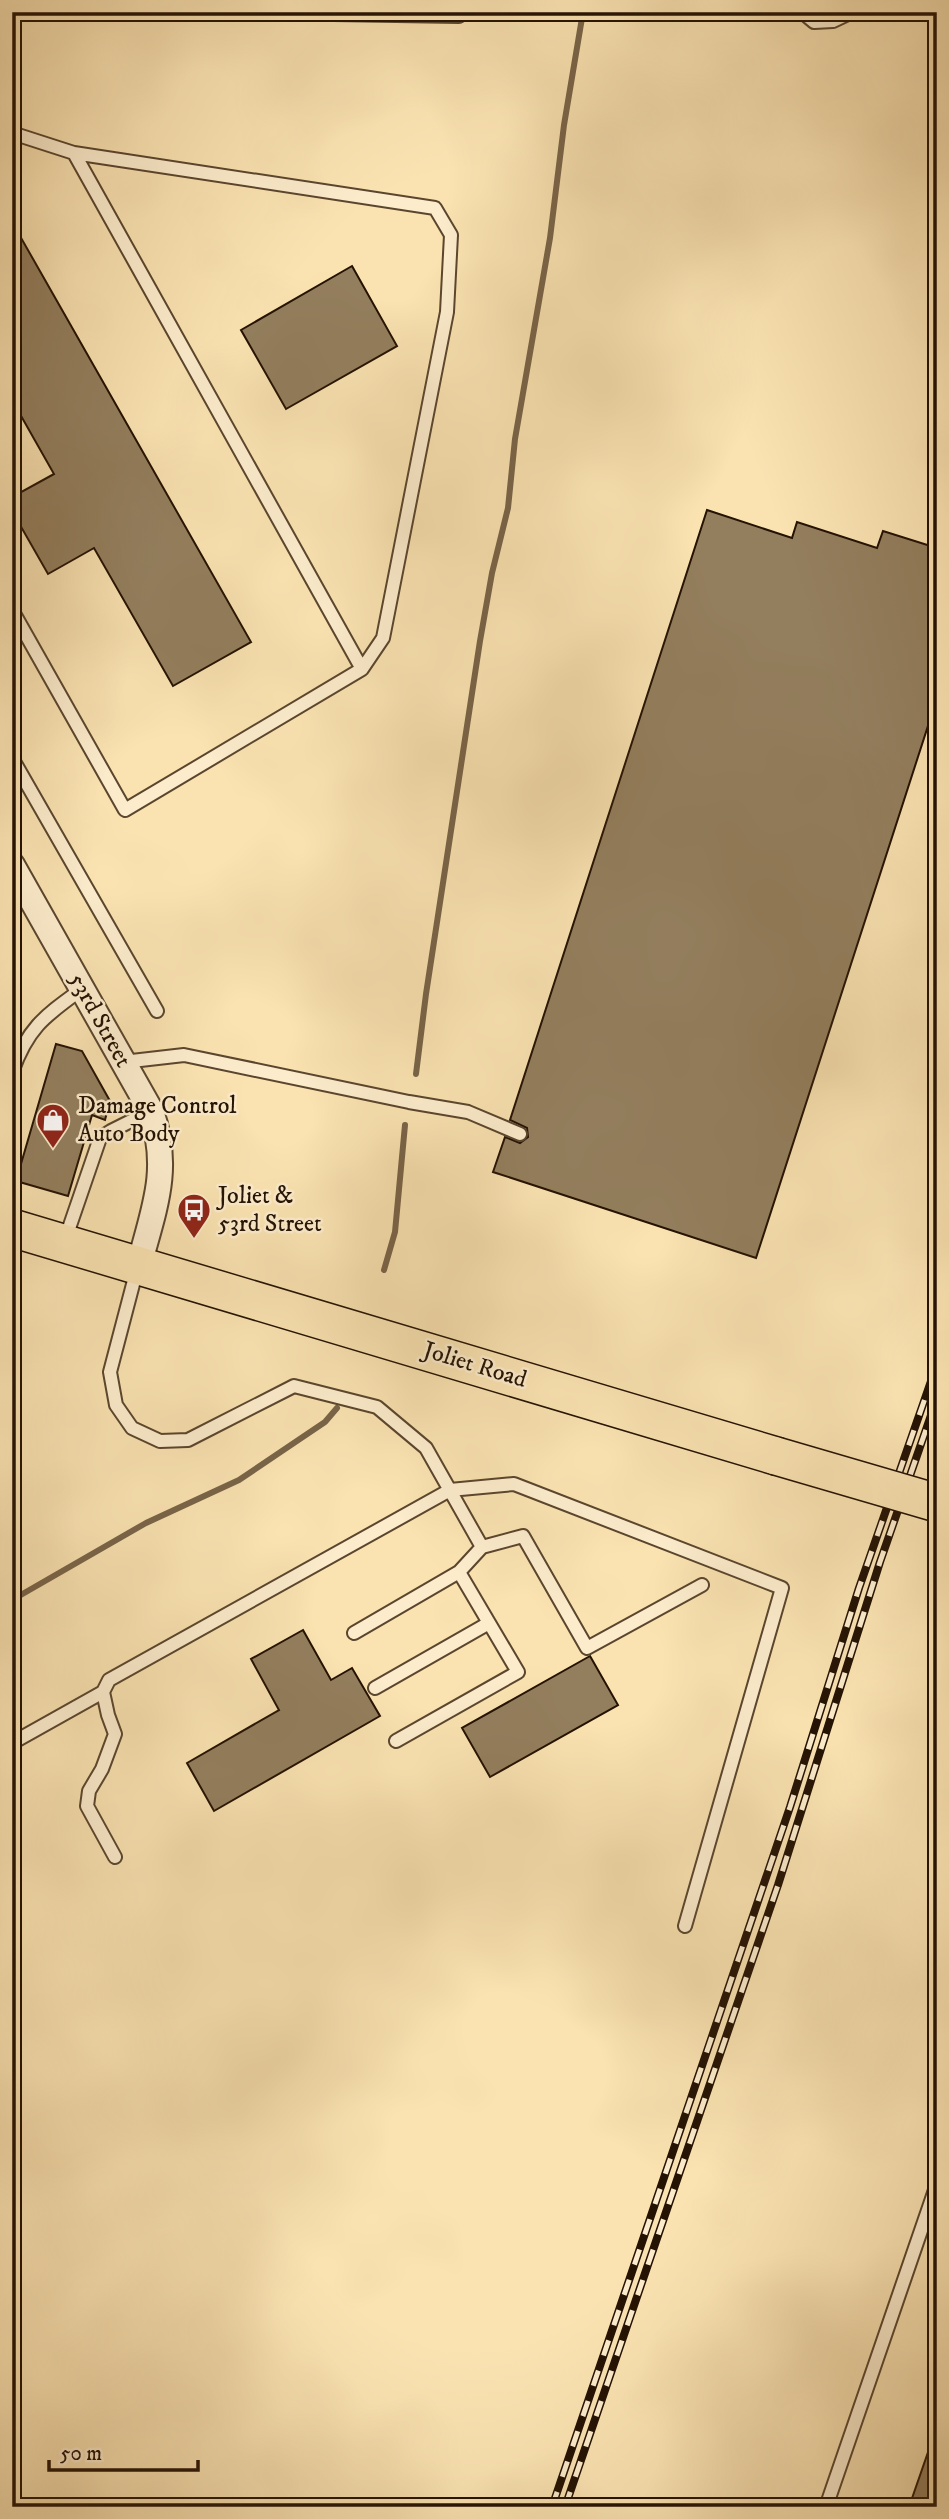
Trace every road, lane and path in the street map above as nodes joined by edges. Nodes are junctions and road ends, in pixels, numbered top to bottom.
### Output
1 (210, 12) edge
2 (464, 12) edge
3 (802, 12) edge
4 (852, 12) edge
5 (12, 133) edge
6 (74, 153) junction
7 (12, 610) edge
8 (362, 669) junction
9 (12, 758) edge
10 (12, 865) edge
11 (82, 989) junction
12 (157, 1011) dead end
13 (123, 1062) junction
14 (12, 1072) edge
15 (151, 1111) junction
16 (520, 1135) dead end
17 (12, 1228) edge
18 (64, 1243) junction
19 (139, 1265) junction
20 (450, 1490) junction
21 (937, 1503) edge
22 (482, 1547) junction
23 (459, 1572) junction
24 (702, 1585) dead end
25 (489, 1623) junction
26 (354, 1633) dead end
27 (375, 1688) dead end
28 (103, 1692) junction
29 (396, 1741) dead end
30 (12, 1744) edge
31 (115, 1857) dead end
32 (685, 1926) dead end
33 (937, 2184) edge
34 (826, 2507) edge

1 - 2 lane
3 - 4 lane
5 - 6 lane
6 - 8 lane
6 - 8 lane
7 - 8 lane
9 - 12 lane
10 - 11 street, 53rd Street
11 - 13 street, 53rd Street
11 - 14 lane
13 - 15 street, 53rd Street
13 - 16 lane
15 - 18 lane
15 - 19 street, 53rd Street
17 - 18 main road, Joliet Road
18 - 19 main road, Joliet Road
19 - 20 lane
19 - 21 main road, Joliet Road, bridge
20 - 22 lane
20 - 28 lane
20 - 32 lane
22 - 23 lane
22 - 24 lane
23 - 25 lane
23 - 26 lane
25 - 27 lane
25 - 29 lane
28 - 30 lane
28 - 31 lane
33 - 34 lane

